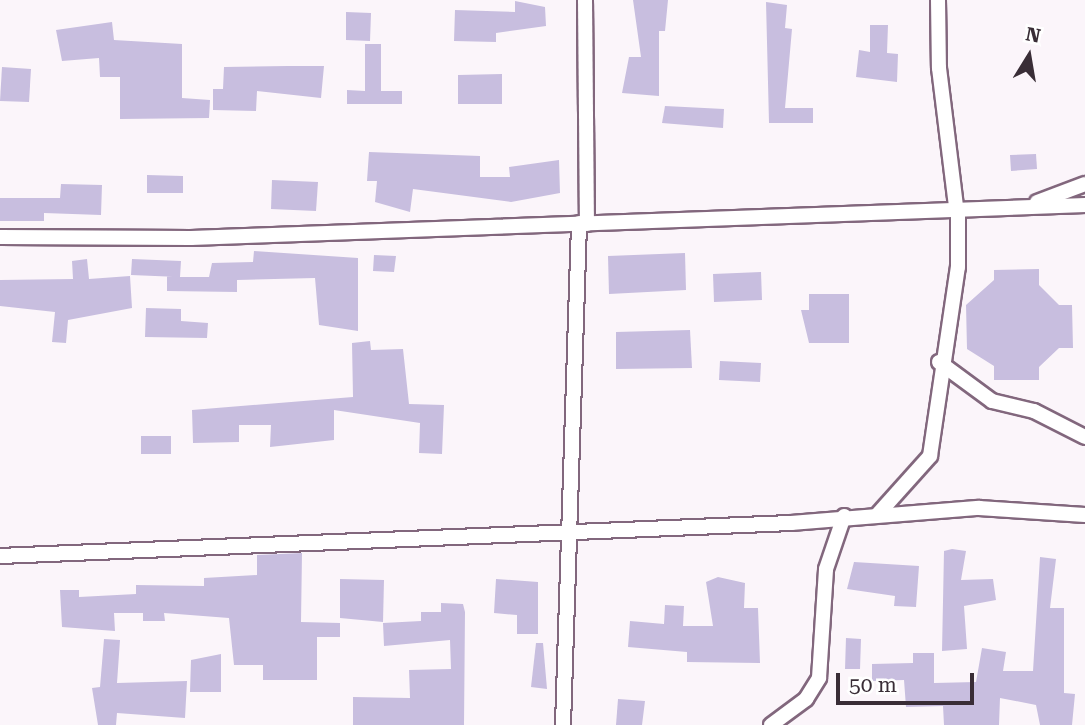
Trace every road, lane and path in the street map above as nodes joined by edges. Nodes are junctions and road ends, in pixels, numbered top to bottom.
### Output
1 (585, 0) edge
2 (938, 0) edge
3 (1085, 184) edge
4 (1085, 205) edge
5 (1026, 206) junction
6 (957, 208) junction
7 (583, 224) junction
8 (0, 237) edge
9 (939, 362) junction
10 (1085, 437) edge
11 (878, 514) junction
12 (1085, 515) edge
13 (844, 516) junction
14 (569, 532) junction
15 (0, 556) edge
16 (563, 725) edge
17 (771, 725) edge

1 - 7 street
2 - 6 street
3 - 5 street
4 - 5 street
5 - 6 street
6 - 7 street
6 - 9 street
7 - 8 street
7 - 14 street
9 - 10 street
9 - 11 street
11 - 12 street
11 - 13 street
13 - 14 street
13 - 17 street
14 - 15 street
14 - 16 street

